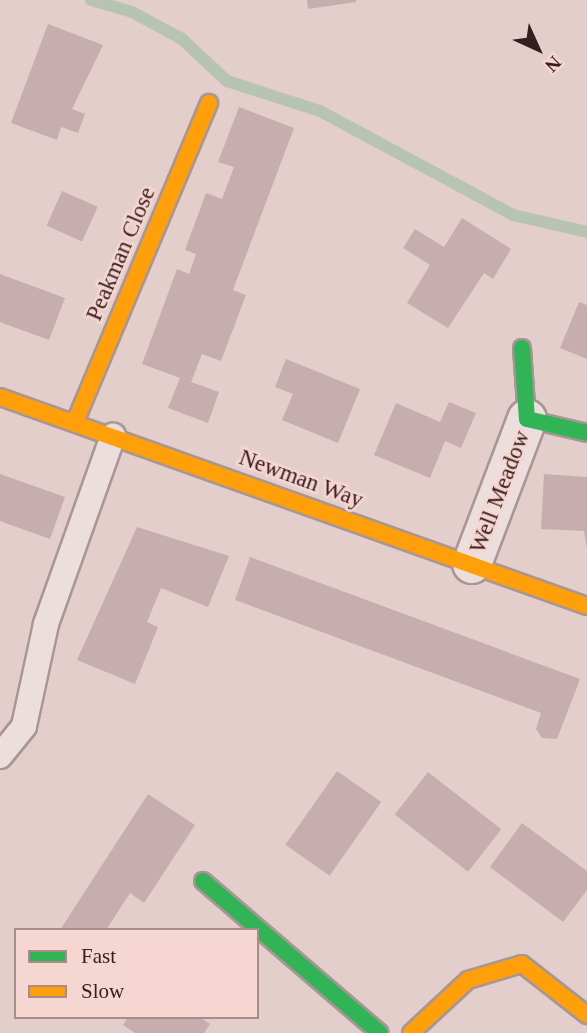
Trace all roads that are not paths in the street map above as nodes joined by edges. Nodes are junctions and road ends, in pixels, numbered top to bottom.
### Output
1 (209, 103) dead end
2 (522, 348) dead end
3 (0, 397) edge
4 (527, 419) junction
5 (75, 422) junction
6 (587, 433) edge
7 (113, 436) junction
8 (472, 564) junction
9 (587, 606) edge
10 (0, 756) edge
11 (204, 881) dead end
12 (258, 928) edge
13 (259, 928) edge
14 (587, 1015) edge
15 (380, 1033) edge
16 (411, 1033) edge

1 - 5 street, Peakman Close
2 - 4 street, Well Meadow
3 - 5 street, Newman Way
4 - 6 street, Well Meadow
4 - 8 street, Well Meadow
5 - 7 street, Newman Way
7 - 8 street, Newman Way
7 - 10 lane
8 - 9 street, Newman Way
11 - 12 street
13 - 15 street
14 - 16 street

